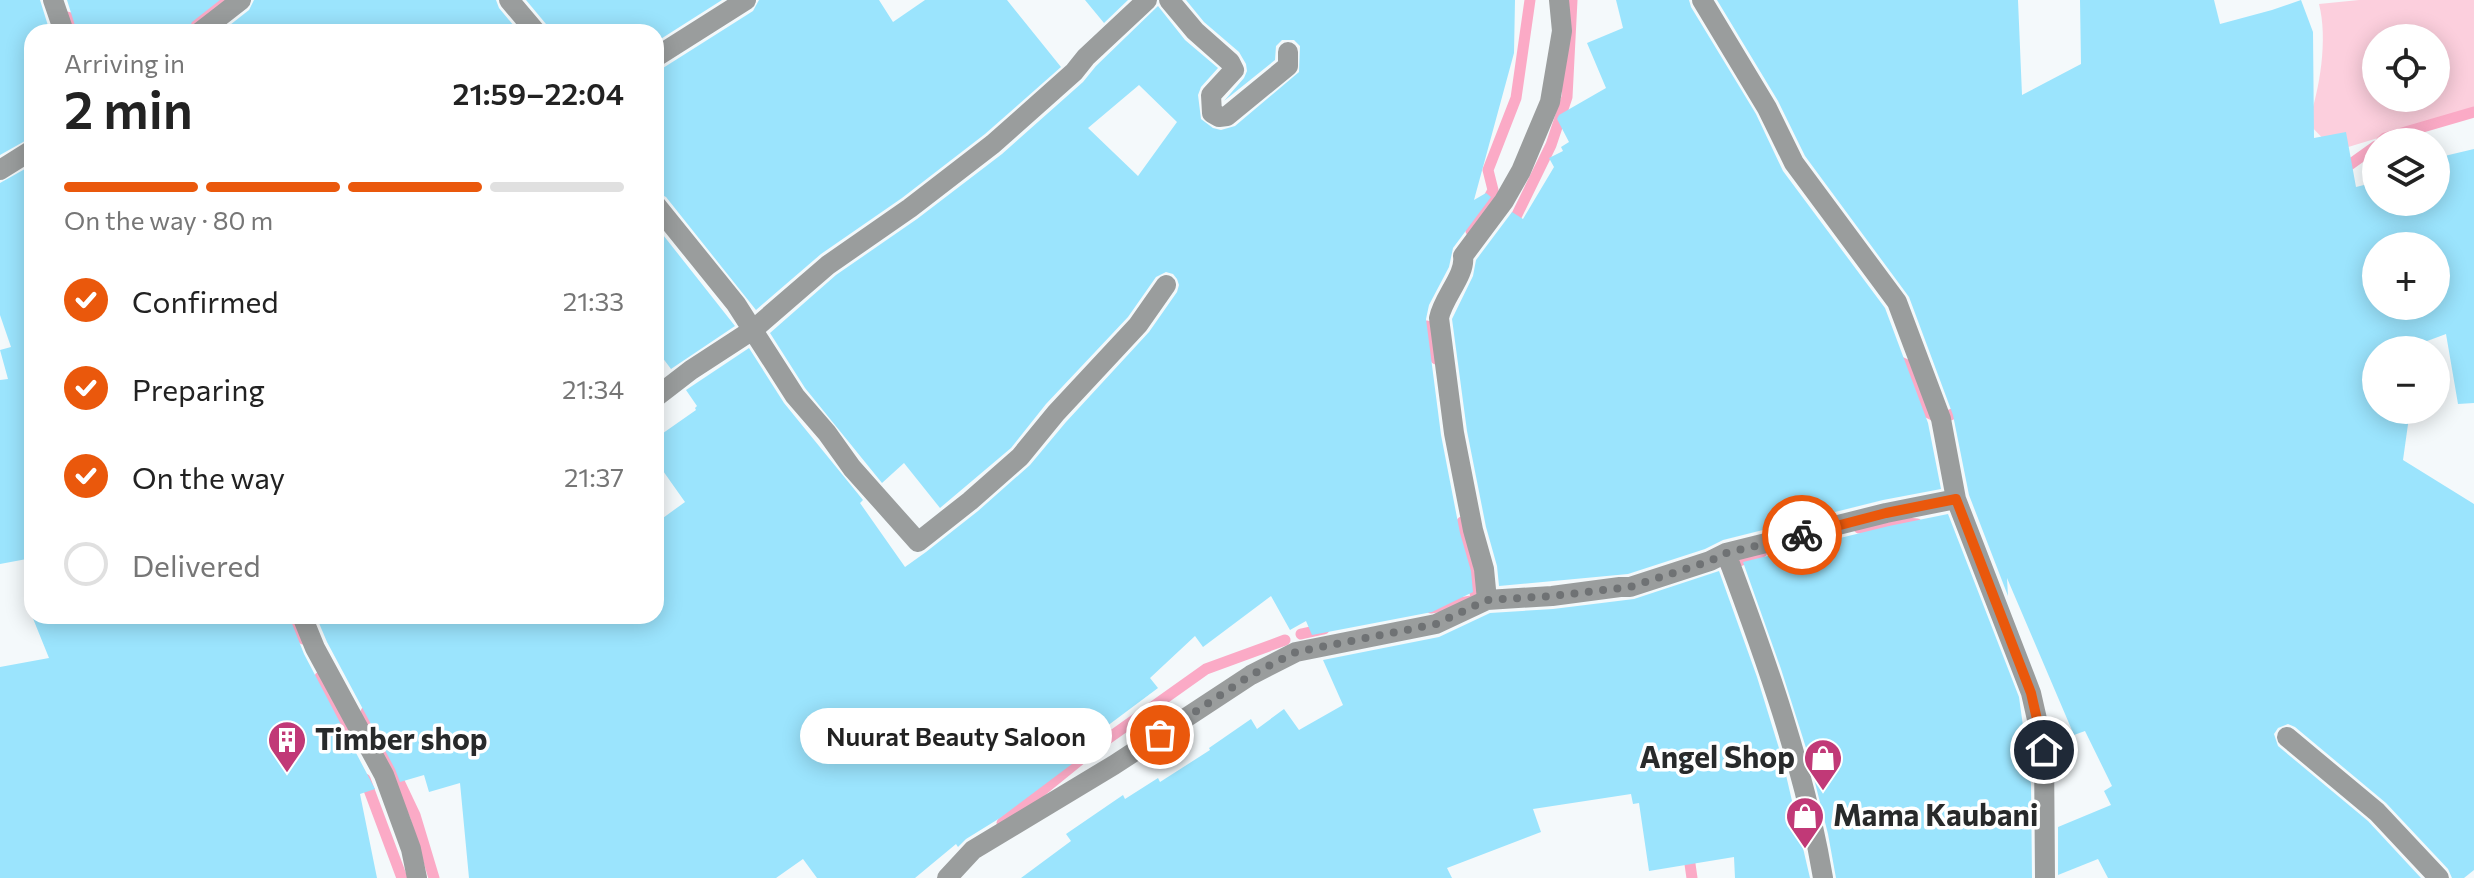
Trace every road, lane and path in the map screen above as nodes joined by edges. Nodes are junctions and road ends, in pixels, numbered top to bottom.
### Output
1 (53, 0) edge
2 (241, 0) edge
3 (509, 0) edge
4 (746, 0) edge
5 (1147, 0) edge
6 (1169, 0) edge
7 (1559, 0) edge
8 (1702, 0) edge
9 (61, 24) edge
10 (210, 24) edge
11 (529, 24) edge
12 (664, 52) edge
13 (1288, 52) dead end
14 (24, 155) edge
15 (0, 170) edge
16 (664, 215) edge
17 (1166, 285) dead end
18 (754, 329) junction
19 (664, 391) edge
20 (1956, 499) junction
21 (1726, 553) junction
22 (1487, 600) junction
23 (305, 624) edge
24 (2287, 737) dead end
25 (417, 878) edge
26 (947, 878) edge
27 (1823, 878) edge
28 (2045, 878) edge
29 (2439, 878) edge

1 - 9 street
2 - 10 street
3 - 11 street
4 - 12 street
5 - 18 street
6 - 13 street
7 - 22 street
8 - 20 street
14 - 15 street
16 - 18 street
17 - 18 street
18 - 19 street
20 - 21 street
20 - 28 street
21 - 22 street
21 - 27 street
22 - 26 street
23 - 25 street
24 - 29 street

